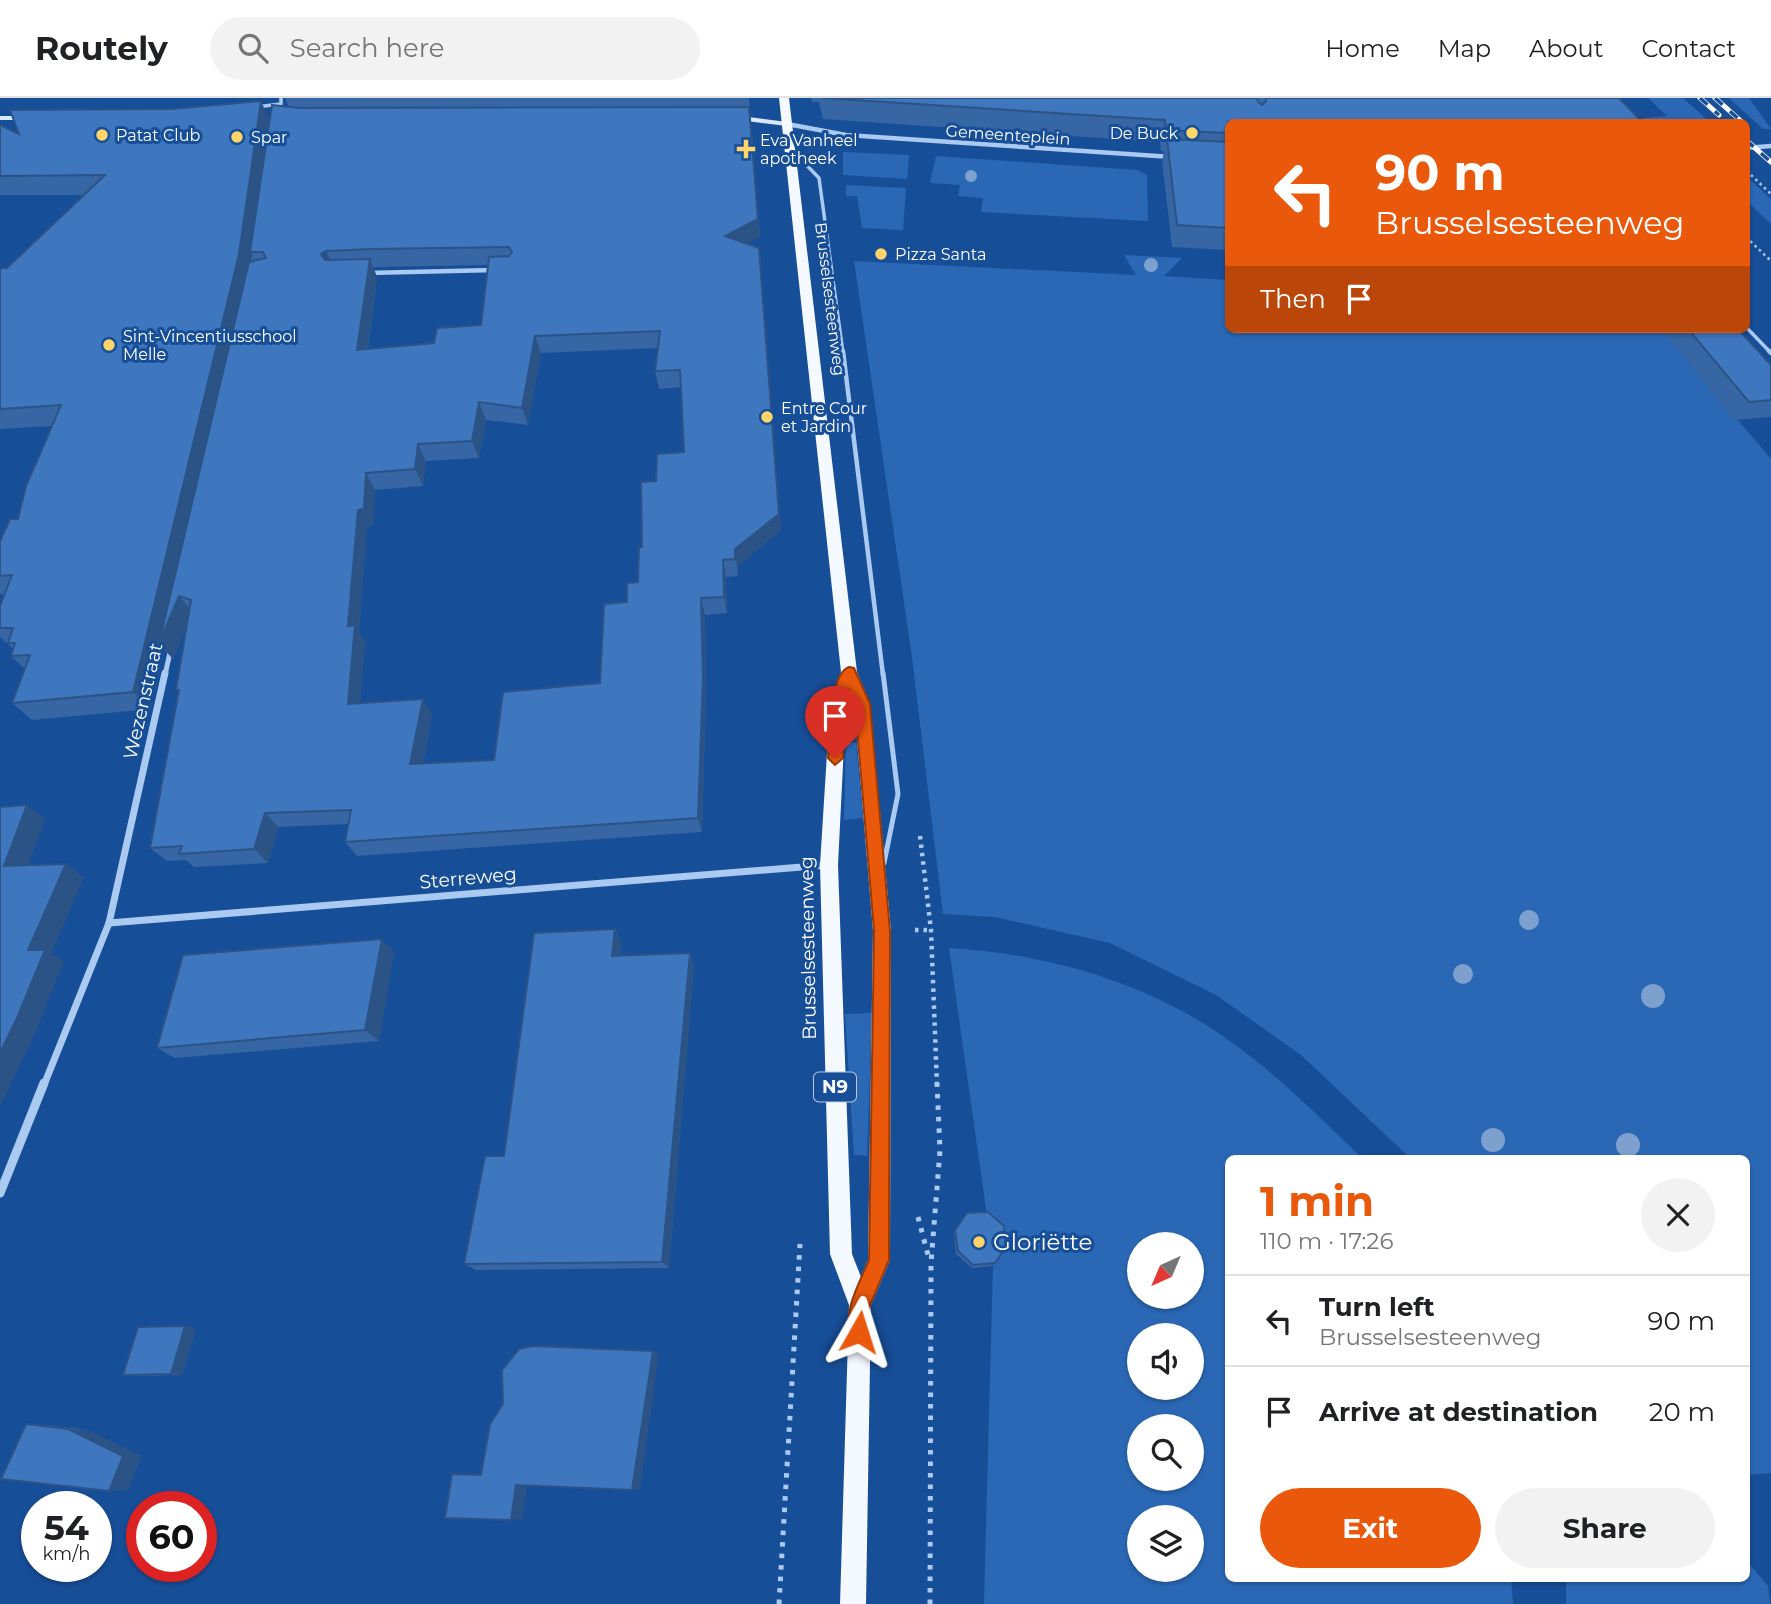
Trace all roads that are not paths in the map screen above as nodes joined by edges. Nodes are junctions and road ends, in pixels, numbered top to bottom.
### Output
1 (281, 98) edge
2 (784, 98) edge
3 (249, 112) joint
4 (267, 116) edge
5 (727, 117) edge
6 (0, 118) edge
7 (37, 118) edge
8 (787, 124) junction
9 (1771, 146) edge
10 (789, 147) junction
11 (1750, 148) edge
12 (1180, 158) edge
13 (500, 270) edge
14 (362, 273) edge
15 (1750, 331) edge
16 (1771, 353) edge
17 (172, 641) edge
18 (849, 672) junction
19 (829, 865) junction
20 (879, 887) junction
21 (109, 923) junction
22 (0, 1193) edge
23 (860, 1305) junction
24 (853, 1604) edge

1 - 3 street
2 - 8 main road, Brusselsesteenweg / N9
3 - 4 main road
5 - 8 main road
6 - 7 main road
8 - 10 main road, Brusselsesteenweg / N9
8 - 12 street, Gemeenteplein
9 - 11 street
10 - 18 main road, Brusselsesteenweg / N9
10 - 20 lane
13 - 14 street
15 - 16 lane
17 - 21 street, Wezenstraat
18 - 19 main road, Brusselsesteenweg / N9
18 - 20 main road, Brusselsesteenweg / N9
19 - 21 street, Sterreweg
19 - 23 main road, Brusselsesteenweg / N9
20 - 23 main road, Brusselsesteenweg / N9
21 - 22 street, Wezenstraat
23 - 24 main road, Brusselsesteenweg / N9

